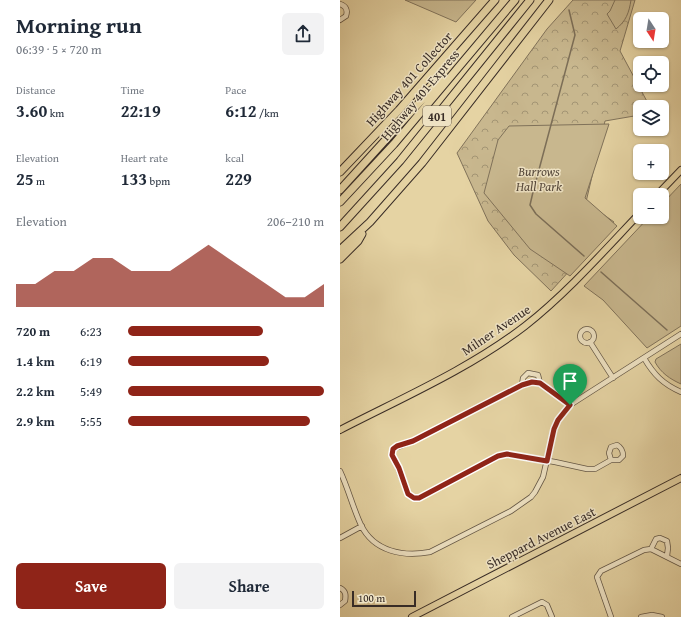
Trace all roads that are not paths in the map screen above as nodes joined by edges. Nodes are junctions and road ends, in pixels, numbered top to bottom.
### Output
1 (495, 0) edge
2 (515, 0) edge
3 (530, 0) edge
4 (549, 0) edge
5 (340, 4) edge
6 (340, 20) edge
7 (454, 72) junction
8 (681, 170) edge
9 (340, 172) edge
10 (664, 188) edge
11 (340, 190) edge
12 (340, 202) edge
13 (633, 220) edge
14 (370, 222) junction
15 (340, 227) edge
16 (340, 250) edge
17 (340, 259) edge
18 (681, 334) edge
19 (590, 342) dead end
20 (644, 358) junction
21 (614, 378) junction
22 (540, 383) junction
23 (522, 385) junction
24 (681, 392) edge
25 (570, 405) junction
26 (340, 430) edge
27 (611, 460) dead end
28 (547, 461) junction
29 (340, 471) edge
30 (341, 478) edge
31 (681, 478) edge
32 (362, 526) junction
33 (340, 538) edge
34 (650, 549) junction
35 (667, 556) junction
36 (681, 564) edge
37 (340, 588) edge
38 (340, 605) edge
39 (412, 617) edge
40 (512, 617) edge
41 (552, 617) edge
42 (611, 617) edge
43 (641, 617) edge
44 (662, 617) edge

1 - 9 highway, Highway 401 Collector / 401
2 - 7 highway, Highway 401 Express / 401
3 - 15 highway, Highway 401 Express / 401
4 - 14 highway, 401
5 - 6 street
7 - 11 highway
7 - 12 highway, Highway 401 Express / 401
8 - 10 main road
13 - 26 main road, Milner Avenue
14 - 16 highway, 401
14 - 17 highway
18 - 20 street
19 - 21 street
20 - 21 street
20 - 24 street
21 - 25 street
22 - 23 street
22 - 23 street
22 - 25 street
23 - 28 street
25 - 28 street
27 - 28 street
28 - 32 street
29 - 30 street
30 - 32 street
31 - 39 main road, Sheppard Avenue East
32 - 33 street
34 - 35 street
34 - 35 street
34 - 42 street
35 - 36 street
37 - 38 street
40 - 41 street
43 - 44 street

